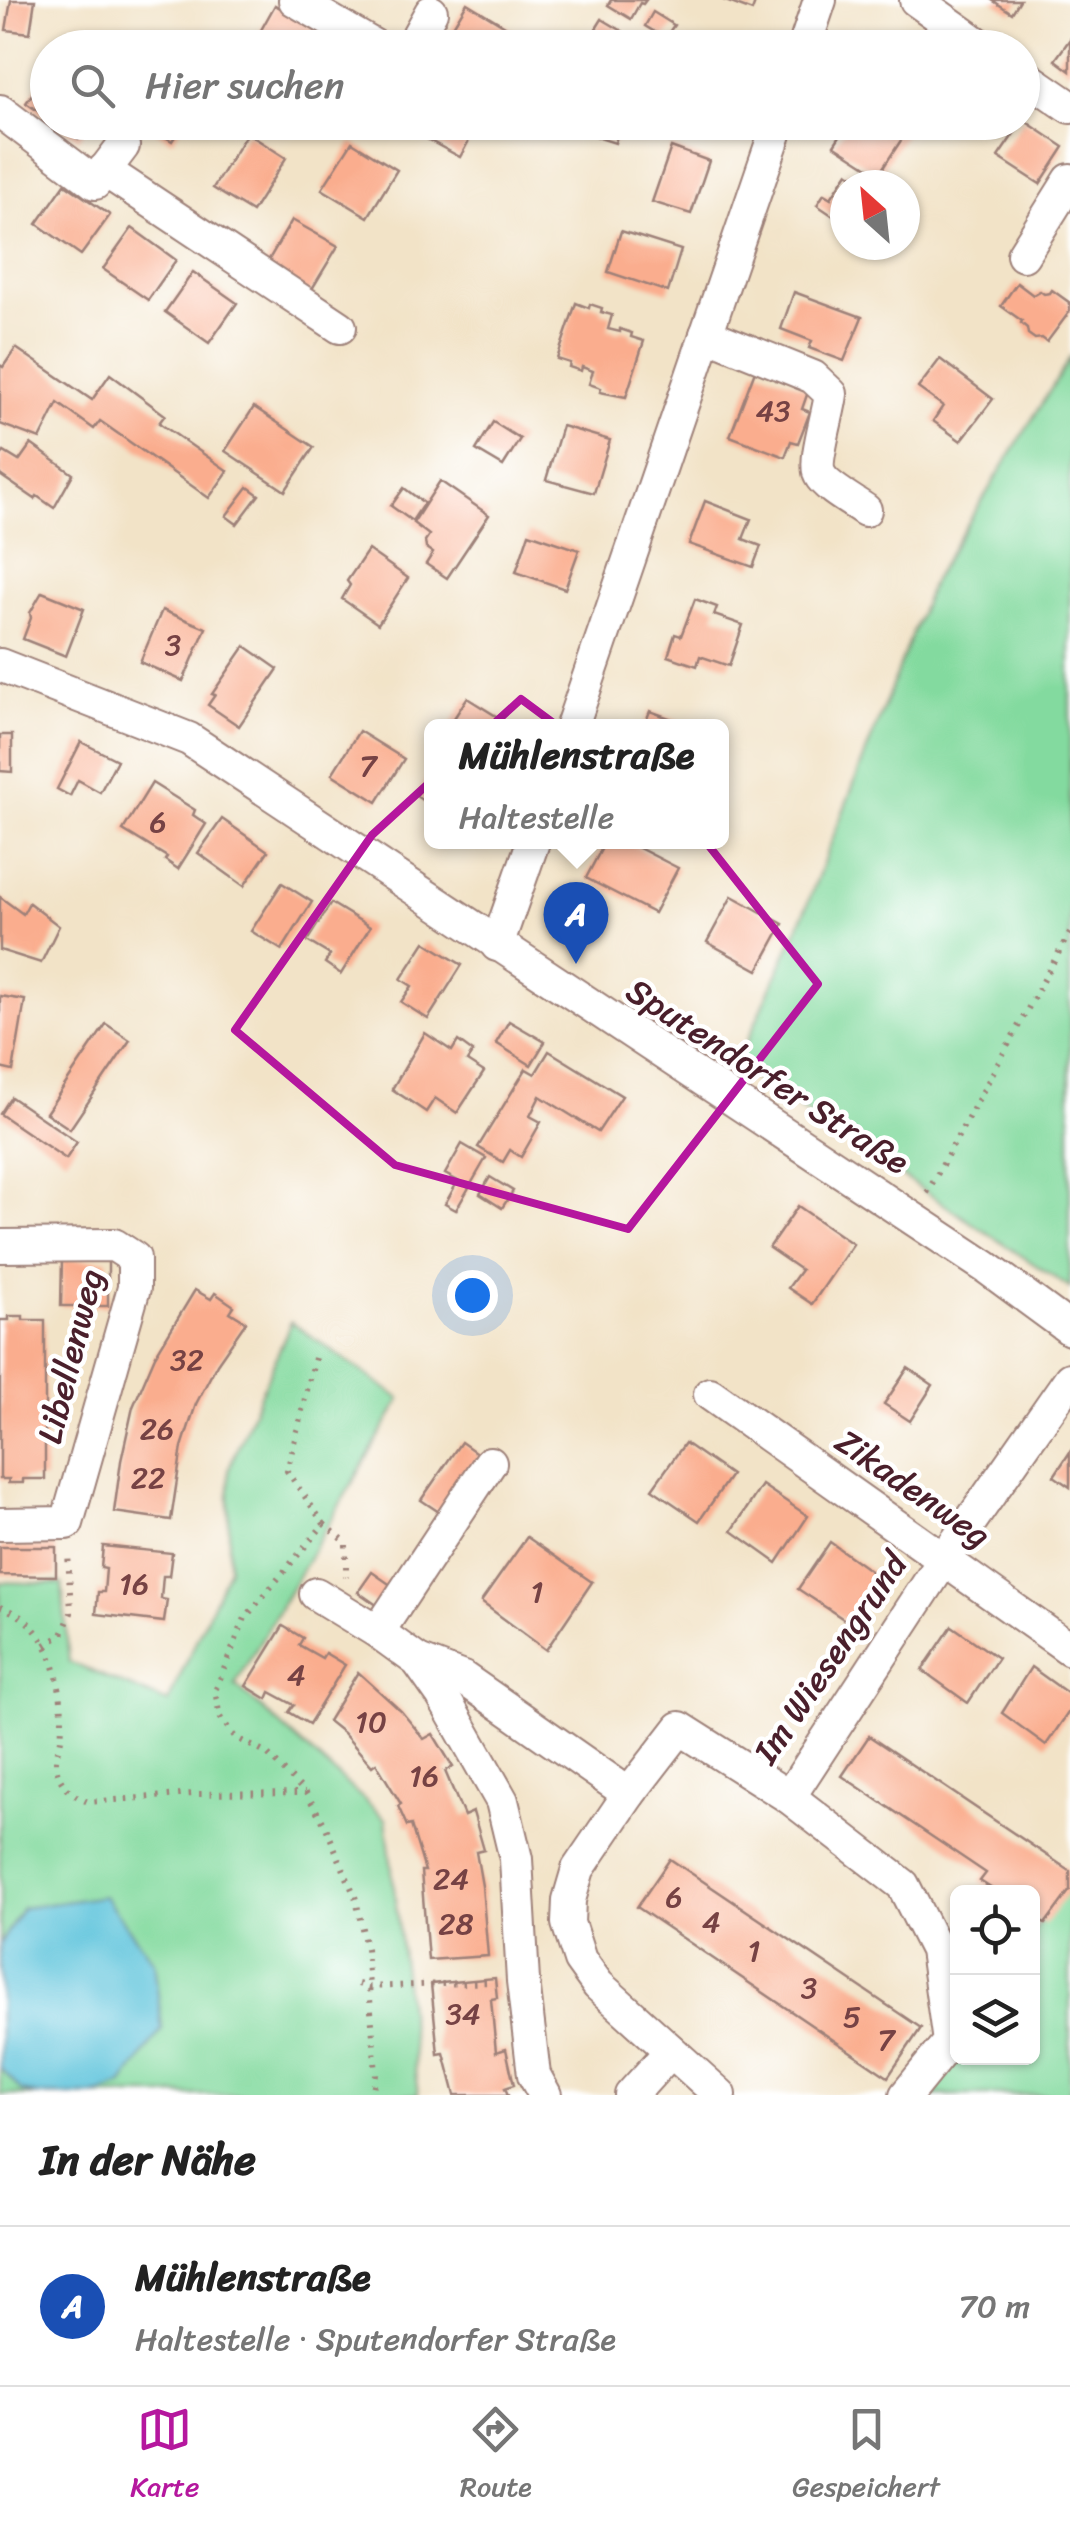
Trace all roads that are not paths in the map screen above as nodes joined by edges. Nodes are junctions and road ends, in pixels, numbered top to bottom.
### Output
1 (294, 0) edge
2 (820, 0) edge
3 (916, 0) edge
4 (432, 12) dead end
5 (346, 30) edge
6 (422, 30) edge
7 (810, 30) edge
8 (958, 30) edge
9 (1040, 86) edge
10 (1070, 107) edge
11 (0, 111) edge
12 (30, 134) edge
13 (38, 140) edge
14 (772, 140) edge
15 (1070, 180) edge
16 (1023, 255) dead end
17 (340, 326) dead end
18 (706, 334) junction
19 (866, 510) dead end
20 (0, 665) edge
21 (574, 719) edge
22 (531, 849) edge
23 (497, 945) junction
24 (0, 1246) edge
25 (1070, 1329) edge
26 (1070, 1379) edge
27 (710, 1394) dead end
28 (490, 1463) dead end
29 (0, 1524) edge
30 (945, 1558) junction
31 (316, 1594) dead end
32 (378, 1632) junction
33 (1070, 1649) edge
34 (418, 1661) junction
35 (630, 1794) junction
36 (790, 1797) junction
37 (570, 1900) junction
38 (520, 1902) junction
39 (672, 2050) junction
40 (545, 2095) edge
41 (631, 2095) edge
42 (720, 2095) edge
43 (906, 2095) edge

1 - 5 street
2 - 7 street
3 - 8 street
4 - 6 street
9 - 10 street
11 - 12 street
13 - 17 street
14 - 18 street
15 - 16 street
18 - 19 street
18 - 21 street
20 - 23 street, Sputendorfer Straße
22 - 23 street
23 - 25 street, Sputendorfer Straße
24 - 29 street, Libellenweg
26 - 30 street, Im Wiesengrund
27 - 30 street, Zikadenweg
28 - 32 street
30 - 33 street, Zikadenweg
30 - 36 street, Im Wiesengrund
31 - 32 street
32 - 34 street
34 - 35 street
34 - 38 street
35 - 36 street, Im Wiesengrund
35 - 37 street, Im Wiesengrund
36 - 43 street
37 - 38 street
37 - 39 street, Im Wiesengrund
38 - 40 street
39 - 41 street
39 - 42 street, Im Wiesengrund

